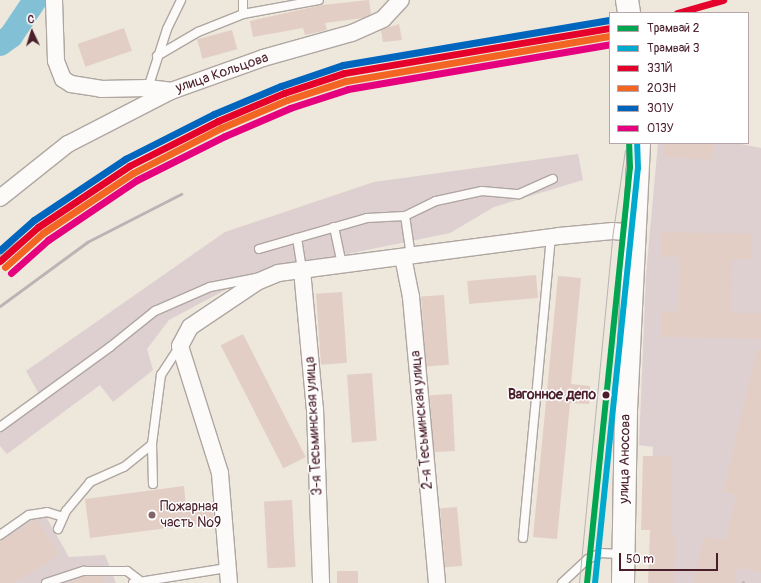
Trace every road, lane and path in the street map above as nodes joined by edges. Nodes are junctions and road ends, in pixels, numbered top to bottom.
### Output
1 (54, 0) edge
2 (181, 0) edge
3 (243, 0) edge
4 (319, 0) edge
5 (628, 0) edge
6 (396, 2) edge
7 (628, 12) edge
8 (243, 14) junction
9 (157, 56) junction
10 (148, 88) junction
11 (171, 91) junction
12 (640, 146) edge
13 (553, 179) dead end
14 (0, 198) edge
15 (405, 216) junction
16 (334, 227) junction
17 (636, 233) junction
18 (551, 237) junction
19 (297, 238) junction
20 (259, 249) dead end
21 (407, 256) junction
22 (342, 265) junction
23 (302, 270) junction
24 (278, 273) junction
25 (180, 346) junction
26 (0, 427) edge
27 (152, 444) junction
28 (153, 484) dead end
29 (63, 517) junction
30 (58, 529) dead end
31 (0, 535) edge
32 (523, 538) dead end
33 (623, 554) junction
34 (228, 576) edge
35 (136, 582) edge
36 (46, 583) edge
37 (321, 583) edge
38 (437, 583) edge
39 (562, 583) edge
40 (623, 583) edge

1 - 10 street, улица Кольцова
2 - 9 lane
3 - 8 lane
4 - 8 lane
5 - 7 main road
6 - 11 street, улица Кольцова
8 - 9 lane
9 - 10 lane
10 - 11 street, улица Кольцова
11 - 14 street
12 - 17 main road, улица Аносова
13 - 15 lane
15 - 16 lane
15 - 21 lane
16 - 19 lane
16 - 22 lane
17 - 18 street
17 - 33 main road, улица Аносова
18 - 21 street
18 - 32 lane
19 - 20 lane
19 - 23 lane
21 - 22 street
21 - 38 street, 2-я Тесьминская улица
22 - 23 street
23 - 24 street
23 - 37 street, 3-я Тесьминская улица
24 - 25 street
24 - 26 lane
25 - 27 lane
25 - 34 street
27 - 28 lane
27 - 29 lane
29 - 30 lane
29 - 31 lane
33 - 39 lane
33 - 40 main road, улица Аносова
34 - 35 lane
35 - 36 lane

